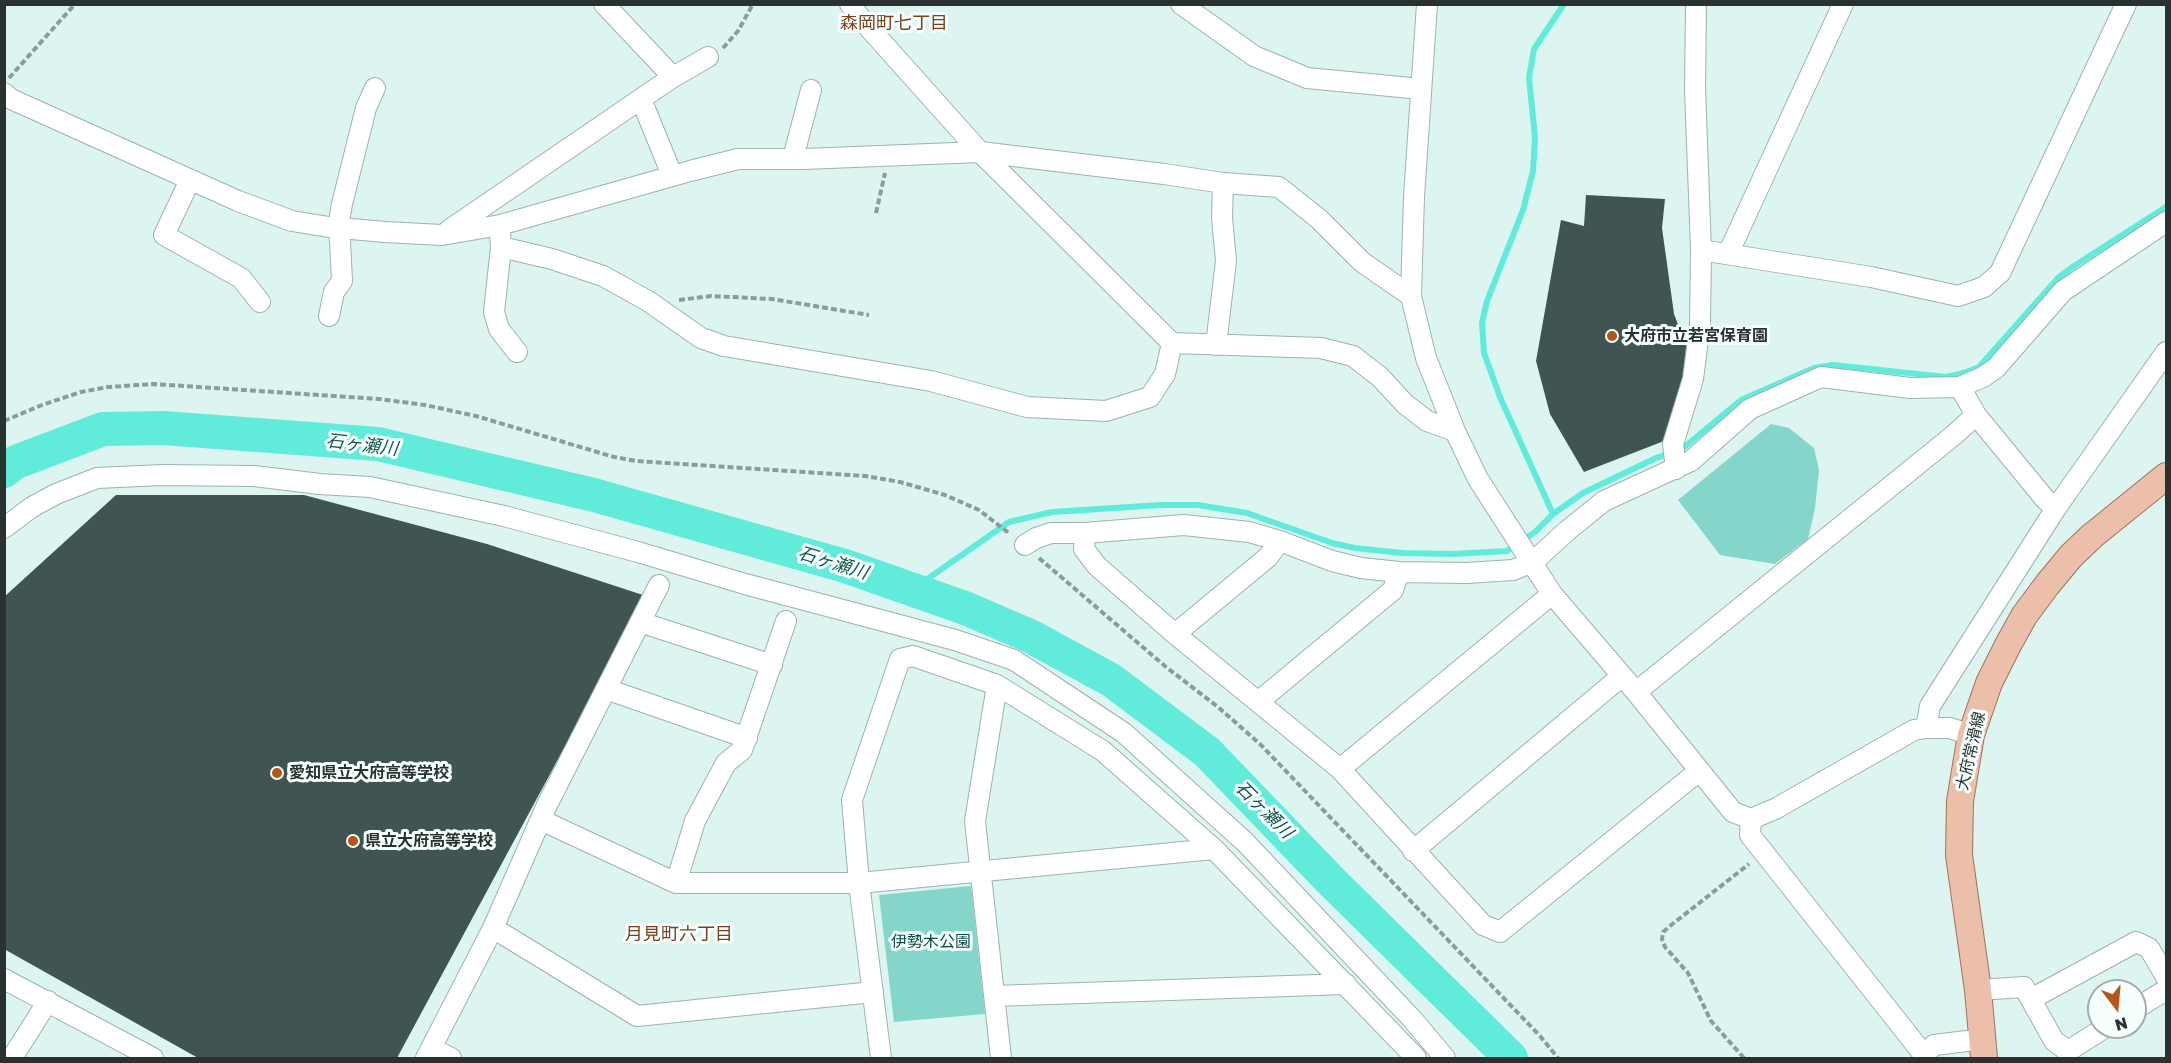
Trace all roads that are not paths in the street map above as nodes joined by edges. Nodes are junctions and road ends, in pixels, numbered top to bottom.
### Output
1 (604, 4) edge
2 (850, 4) edge
3 (1181, 4) edge
4 (1427, 4) edge
5 (1696, 4) edge
6 (1843, 4) edge
7 (2126, 4) edge
8 (708, 57) road end
9 (673, 77) junction
10 (5, 88) edge
11 (375, 88) dead end
12 (1421, 89) junction
13 (812, 90) dead end
14 (641, 99) junction
15 (980, 152) junction
16 (793, 159) junction
17 (672, 176) junction
18 (190, 180) junction
19 (1223, 183) junction
20 (2166, 222) edge
21 (500, 225) junction
22 (339, 228) junction
23 (442, 235) junction
24 (501, 247) junction
25 (1701, 250) junction
26 (1728, 254) junction
27 (1411, 296) junction
28 (260, 302) dead end
29 (329, 316) dead end
30 (1172, 343) junction
31 (1216, 345) junction
32 (518, 352) dead end
33 (2166, 352) edge
34 (1960, 387) junction
35 (1976, 415) junction
36 (1455, 431) junction
37 (1676, 469) junction
38 (2164, 482) edge
39 (2056, 508) junction
40 (4, 528) edge
41 (1085, 533) junction
42 (1280, 541) junction
43 (1025, 545) road end
44 (1530, 557) junction
45 (1399, 572) junction
46 (659, 585) dead end
47 (1552, 594) junction
48 (786, 621) dead end
49 (640, 622) junction
50 (1175, 634) junction
51 (772, 665) junction
52 (1622, 676) junction
53 (997, 685) junction
54 (606, 689) junction
55 (1636, 692) junction
56 (1258, 702) junction
57 (1926, 728) junction
58 (1971, 735) junction
59 (747, 738) junction
60 (1340, 769) junction
61 (1699, 771) junction
62 (1751, 819) junction
63 (541, 820) junction
64 (1214, 849) junction
65 (1413, 851) junction
66 (979, 873) junction
67 (676, 883) junction
68 (859, 883) junction
69 (493, 928) junction
70 (2166, 977) edge
71 (4, 979) edge
72 (1346, 984) junction
73 (1978, 990) junction
74 (2166, 990) edge
75 (873, 992) junction
76 (994, 996) junction
77 (2031, 999) junction
78 (48, 1001) junction
79 (2147, 1002) edge
80 (2087, 1039) edge
81 (1983, 1049) edge
82 (429, 1053) edge
83 (12, 1059) edge
84 (153, 1059) edge
85 (451, 1059) edge
86 (881, 1059) edge
87 (1001, 1059) edge
88 (1416, 1059) edge
89 (1445, 1059) edge

1 - 9 street
2 - 15 street
3 - 12 street
4 - 12 street
5 - 25 street
6 - 26 street
7 - 26 street
8 - 9 street
9 - 14 street
10 - 18 street
11 - 22 street
12 - 27 street
13 - 16 street
14 - 17 street
14 - 23 street
15 - 16 street
15 - 19 street
15 - 30 street
16 - 17 street
17 - 21 street
18 - 22 street
18 - 28 street
19 - 27 street
19 - 31 street
20 - 34 street
21 - 23 street
21 - 24 street
22 - 23 street
22 - 29 street
24 - 30 street
24 - 32 street
25 - 26 street
25 - 37 street
27 - 36 street
30 - 31 street
31 - 36 street
33 - 39 street
34 - 35 street
34 - 37 street
35 - 39 street
35 - 55 street
36 - 44 street
37 - 44 street
38 - 58 main road, 大府常滑線
39 - 57 street
40 - 89 street
41 - 42 street
41 - 43 street
41 - 50 street
42 - 45 street
42 - 50 street
44 - 45 street
44 - 47 street
45 - 56 street
46 - 49 street
47 - 52 street
47 - 60 street
48 - 51 street
49 - 51 street
49 - 54 street
50 - 56 street
51 - 59 street
52 - 55 street
52 - 65 street
53 - 64 street
53 - 66 street
53 - 68 street
54 - 59 street
54 - 63 street
55 - 61 street
56 - 60 street
57 - 58 street
57 - 62 street
58 - 73 main road, 大府常滑線
59 - 67 street
60 - 65 street
61 - 62 street
61 - 65 street
62 - 81 street
63 - 67 street
63 - 69 street
64 - 66 street
64 - 72 street
66 - 68 street
66 - 76 street
67 - 68 street
68 - 75 street
69 - 75 street
69 - 82 street
70 - 77 street
71 - 78 street
72 - 76 street
72 - 88 street
73 - 77 street
73 - 81 main road, 大府常滑線
74 - 79 street
75 - 86 street
76 - 87 street
77 - 80 street
78 - 83 street
78 - 84 street
82 - 85 street

